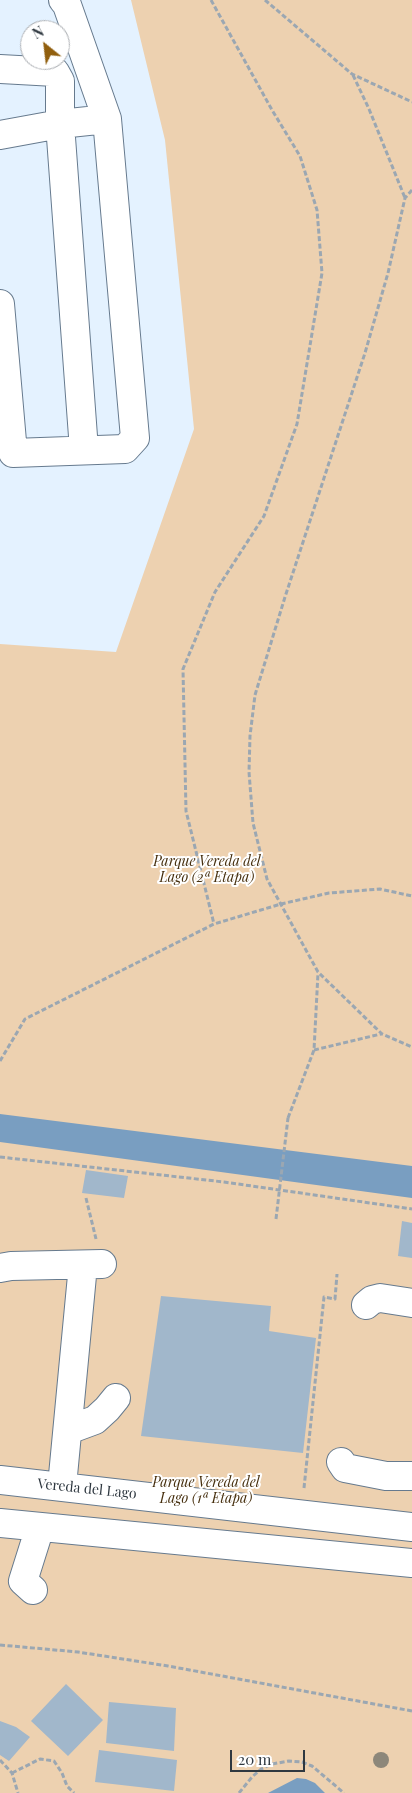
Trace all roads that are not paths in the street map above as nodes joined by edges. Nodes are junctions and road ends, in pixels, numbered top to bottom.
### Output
1 (63, 0) edge
2 (0, 69) edge
3 (107, 119) junction
4 (60, 124) junction
5 (0, 135) edge
6 (0, 304) edge
7 (84, 450) junction
8 (6, 453) edge
9 (0, 1268) edge
10 (412, 1302) edge
11 (366, 1305) dead end
12 (116, 1398) dead end
13 (68, 1430) junction
14 (341, 1462) dead end
15 (412, 1476) edge
16 (0, 1480) edge
17 (62, 1486) junction
18 (0, 1523) edge
19 (40, 1527) junction
20 (412, 1528) edge
21 (412, 1563) edge
22 (33, 1590) dead end

1 - 3 street
2 - 4 street
3 - 4 street
3 - 7 street
4 - 5 street
4 - 7 street
6 - 8 street
7 - 8 street
9 - 13 street
10 - 11 street
12 - 13 street
13 - 17 street
14 - 15 street
16 - 17 street, Vereda del Lago
17 - 20 street, Vereda del Lago
18 - 19 street
19 - 21 street
19 - 22 street

